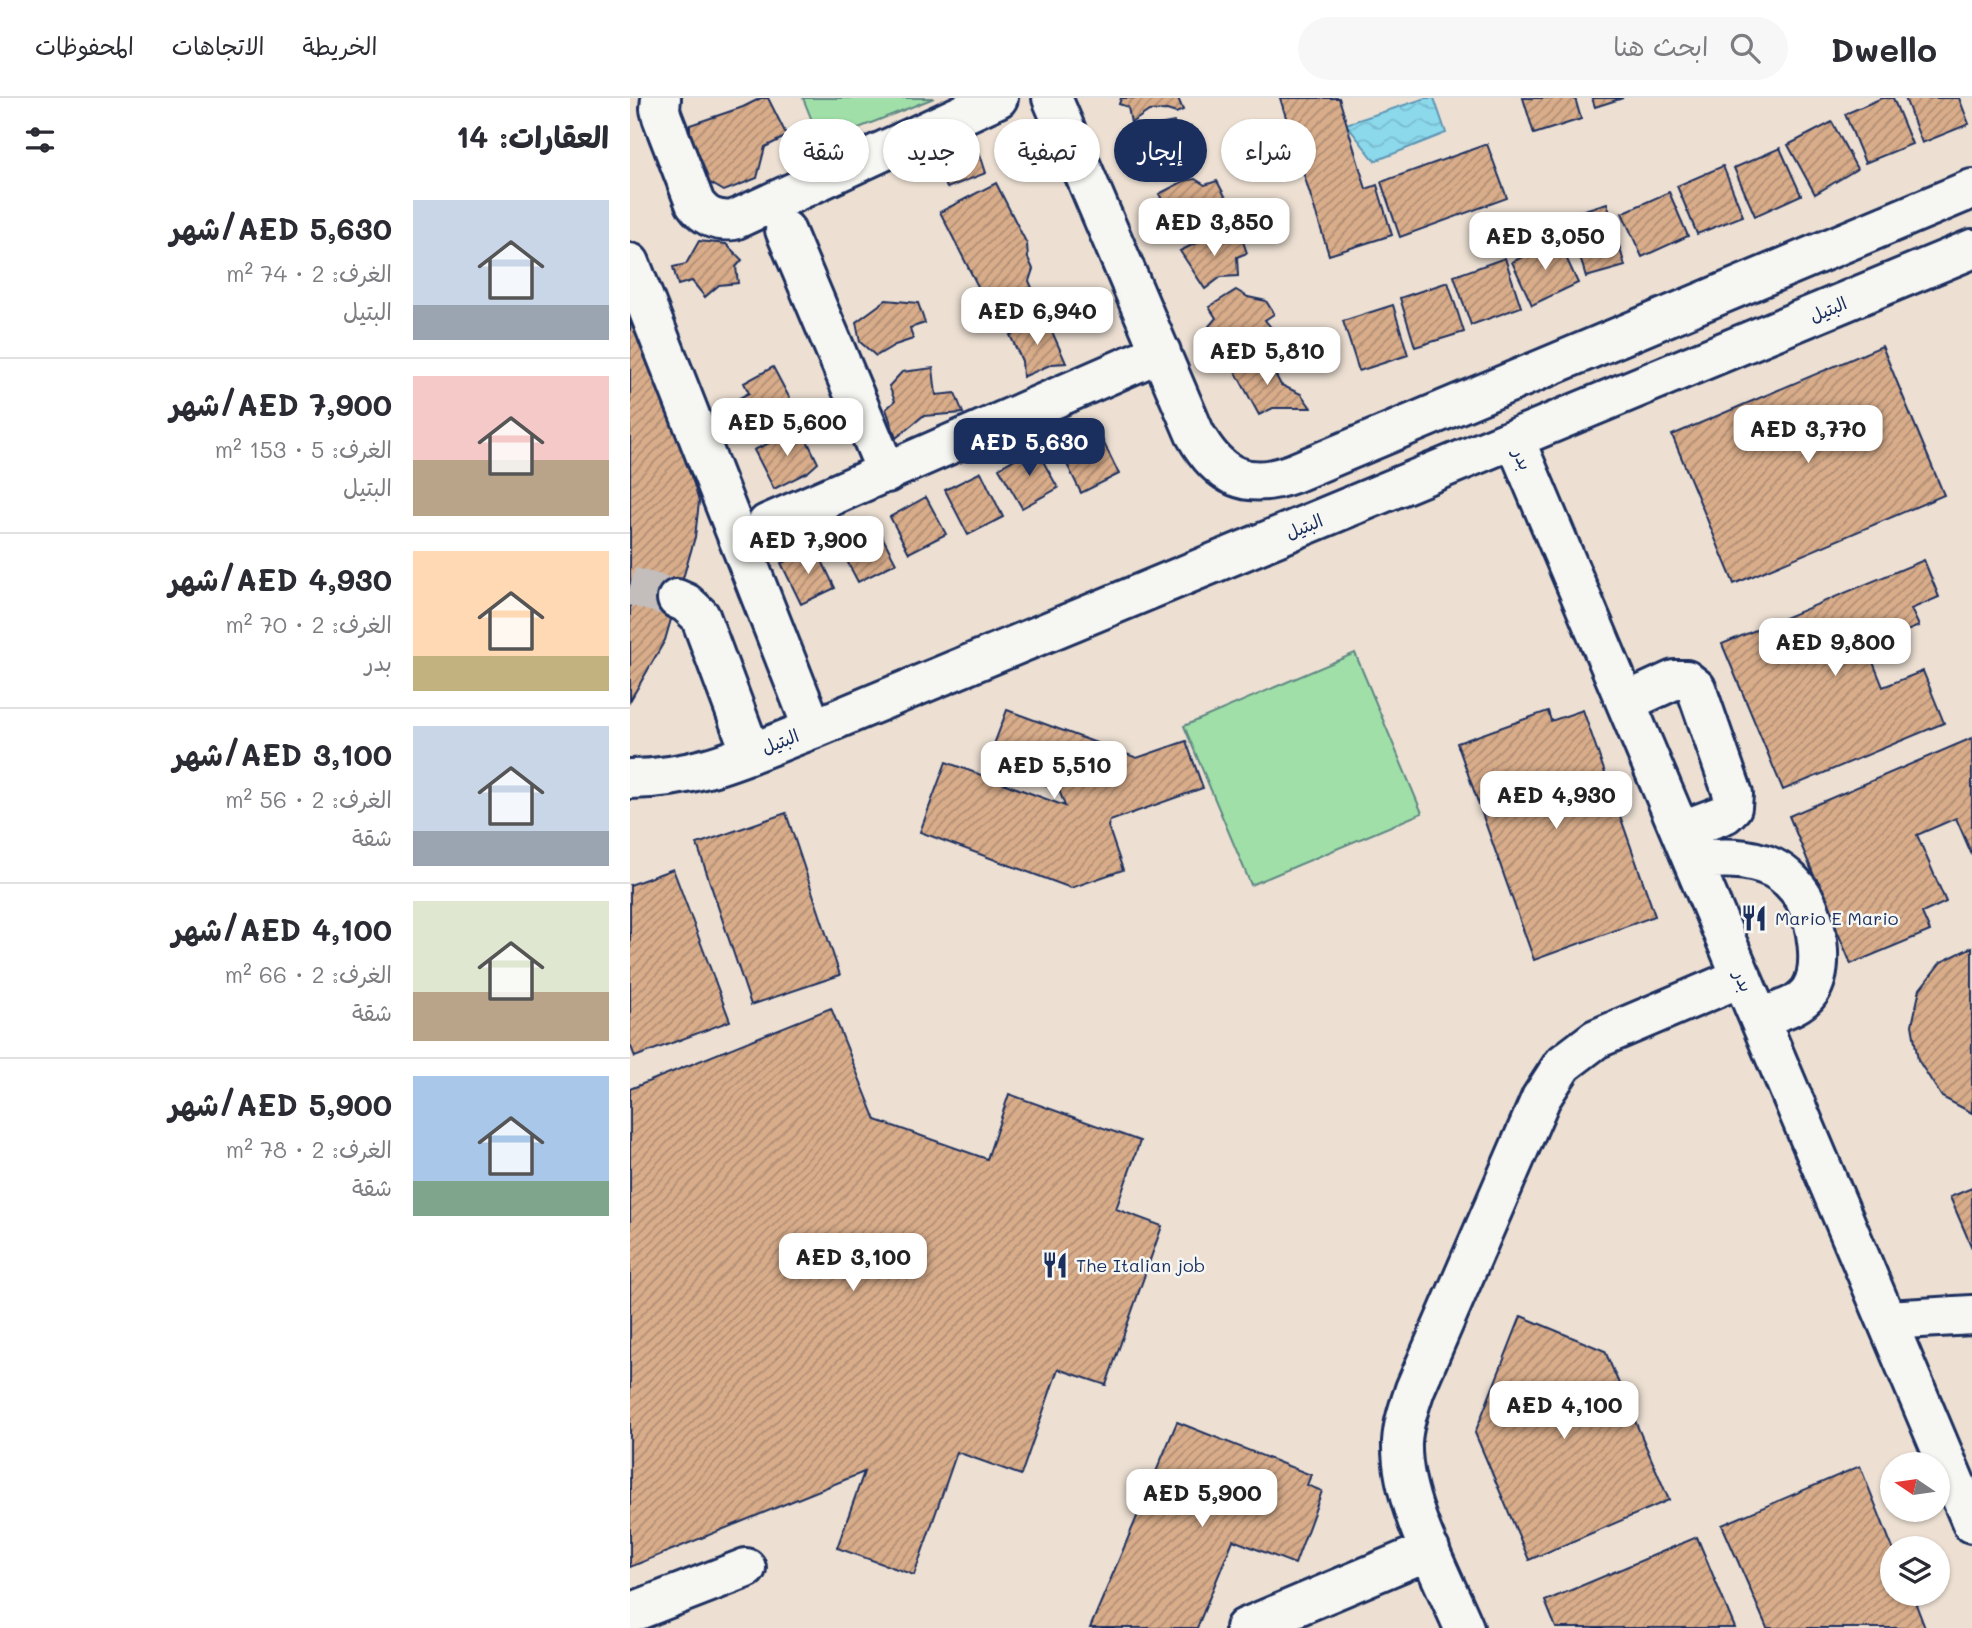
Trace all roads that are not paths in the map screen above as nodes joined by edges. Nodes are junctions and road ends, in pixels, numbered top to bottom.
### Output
1 (661, 98) edge
2 (998, 98) edge
3 (1052, 98) edge
4 (1972, 189) edge
5 (785, 230) dead end
6 (1972, 249) edge
7 (630, 263) edge
8 (1161, 352) junction
9 (1515, 440) junction
10 (887, 473) junction
11 (767, 524) dead end
12 (677, 599) tunnel mouth
13 (1626, 702) junction
14 (813, 729) junction
15 (751, 753) junction
16 (630, 779) edge
17 (1687, 846) junction
18 (1742, 977) junction
19 (1759, 1018) junction
20 (1972, 1315) edge
21 (1887, 1320) junction
22 (1972, 1523) edge
23 (1430, 1550) junction
24 (746, 1568) dead end
25 (630, 1612) edge
26 (1245, 1628) edge
27 (1464, 1628) edge

1 - 2 street
3 - 8 street
4 - 8 street
5 - 10 street
6 - 9 street, البتيل
7 - 14 street
8 - 10 street
9 - 13 street, بدر
9 - 14 street, البتيل
10 - 11 street
12 - 15 street
13 - 17 street, بدر
13 - 17 street
14 - 15 street, البتيل
15 - 16 street, البتيل
17 - 18 street, بدر
17 - 19 street
18 - 19 street, بدر
18 - 23 street
19 - 21 street, بدر
20 - 21 street
21 - 22 street, بدر
23 - 26 street
23 - 27 street
24 - 25 street

